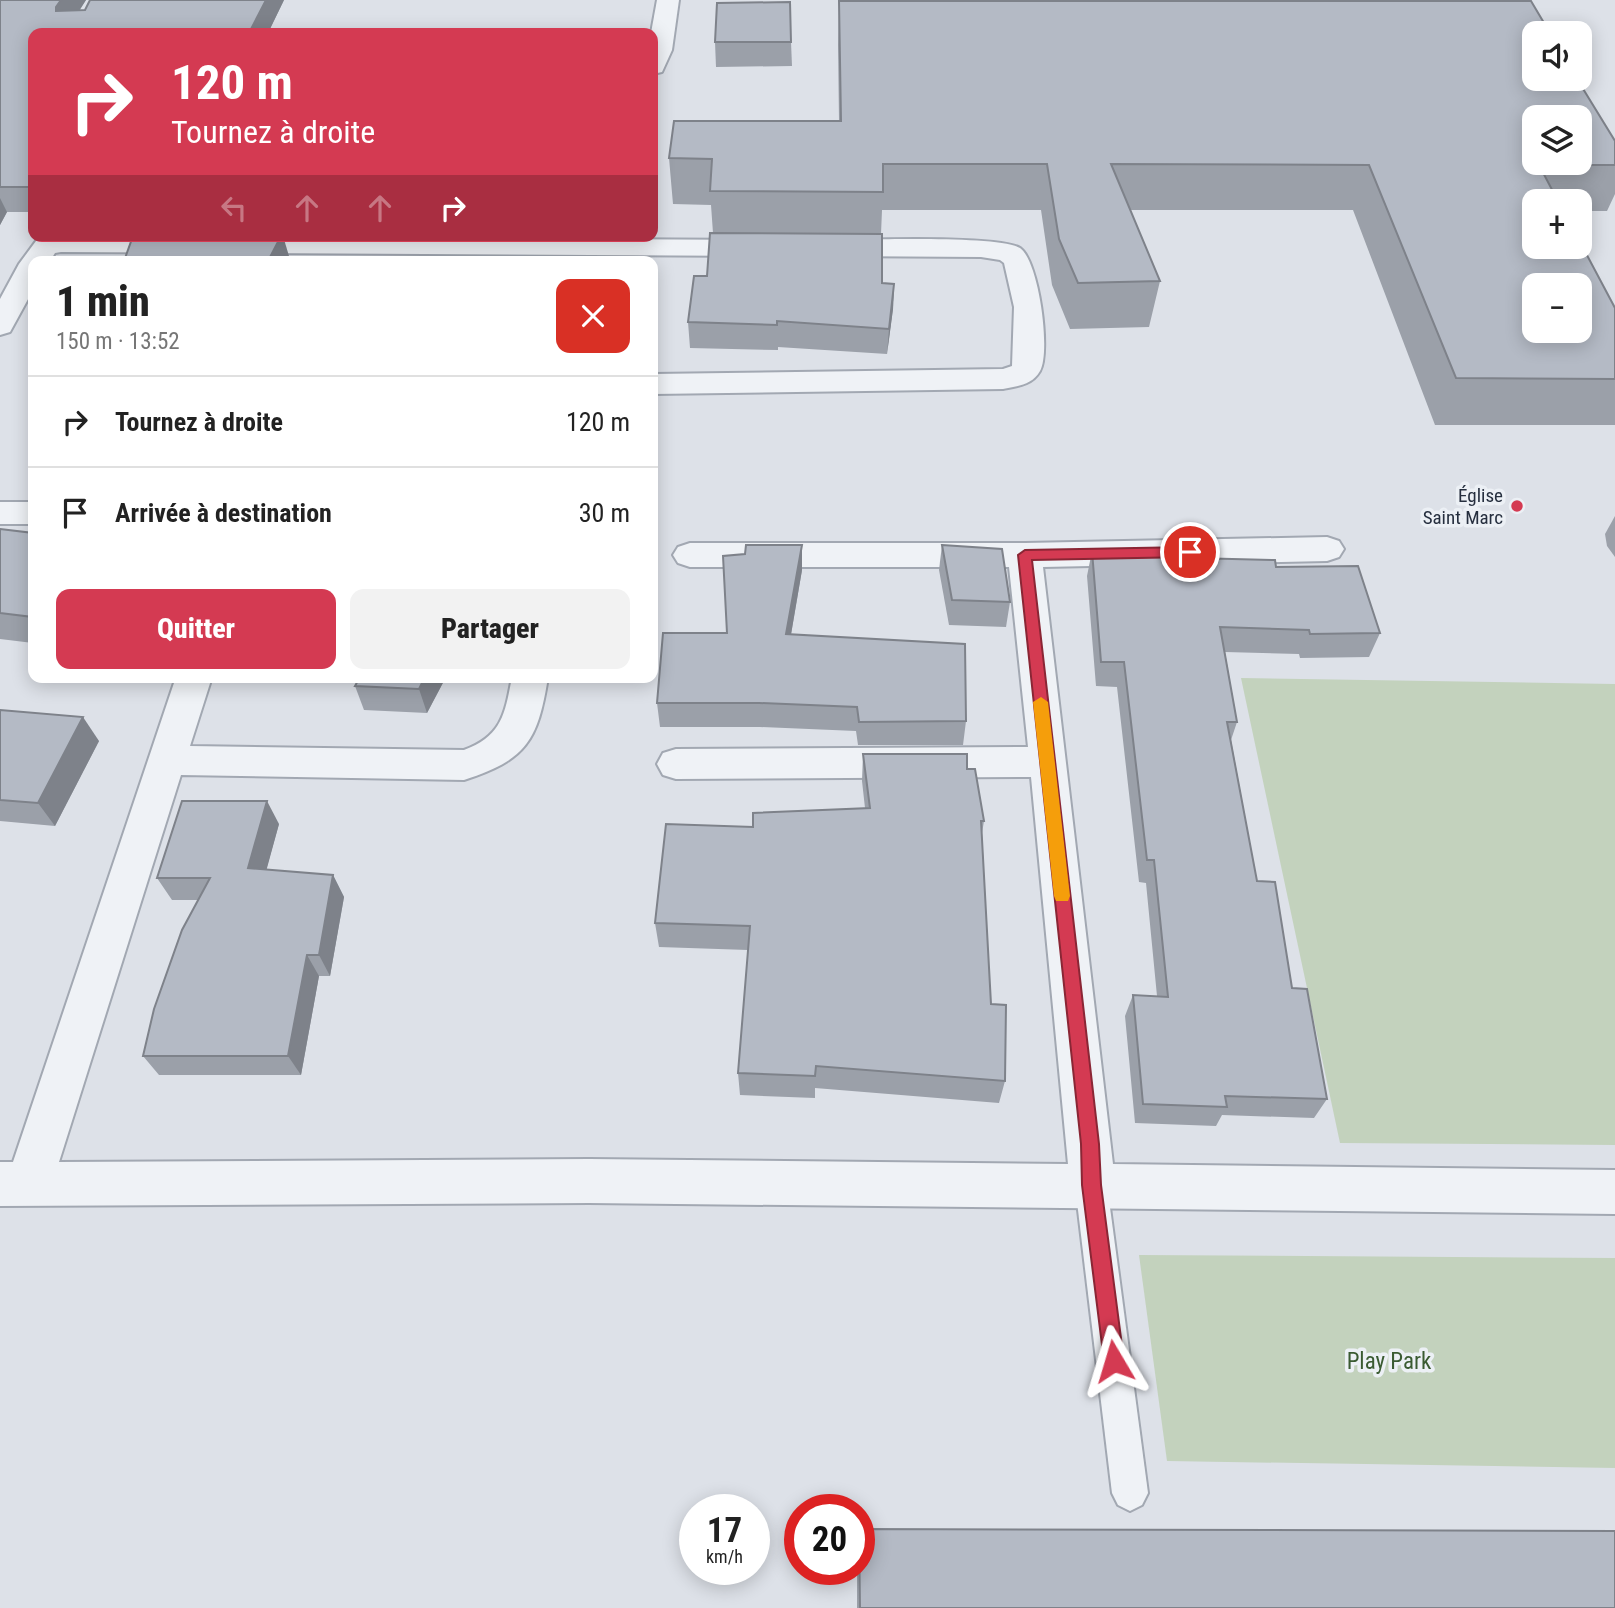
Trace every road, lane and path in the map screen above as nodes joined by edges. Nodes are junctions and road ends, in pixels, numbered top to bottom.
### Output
1 (668, 0) edge
2 (658, 55) edge
3 (345, 253) edge
4 (596, 254) edge
5 (39, 256) edge
6 (28, 273) edge
7 (0, 326) edge
8 (658, 384) edge
9 (0, 513) edge
10 (28, 513) edge
11 (1328, 549) dead end
12 (690, 555) dead end
13 (1025, 555) junction
14 (192, 683) edge
15 (529, 683) edge
16 (166, 760) junction
17 (1047, 762) junction
18 (676, 764) dead end
19 (14, 1184) edge
20 (1091, 1185) junction
21 (1615, 1192) edge
22 (1130, 1493) dead end

1 - 2 street
3 - 4 street
3 - 5 street
4 - 8 street
6 - 7 street
9 - 10 street
11 - 13 street
12 - 13 street
13 - 17 street
14 - 16 street
15 - 16 street
16 - 19 street
17 - 18 street
17 - 20 street
19 - 20 street
20 - 21 street
20 - 22 lane

